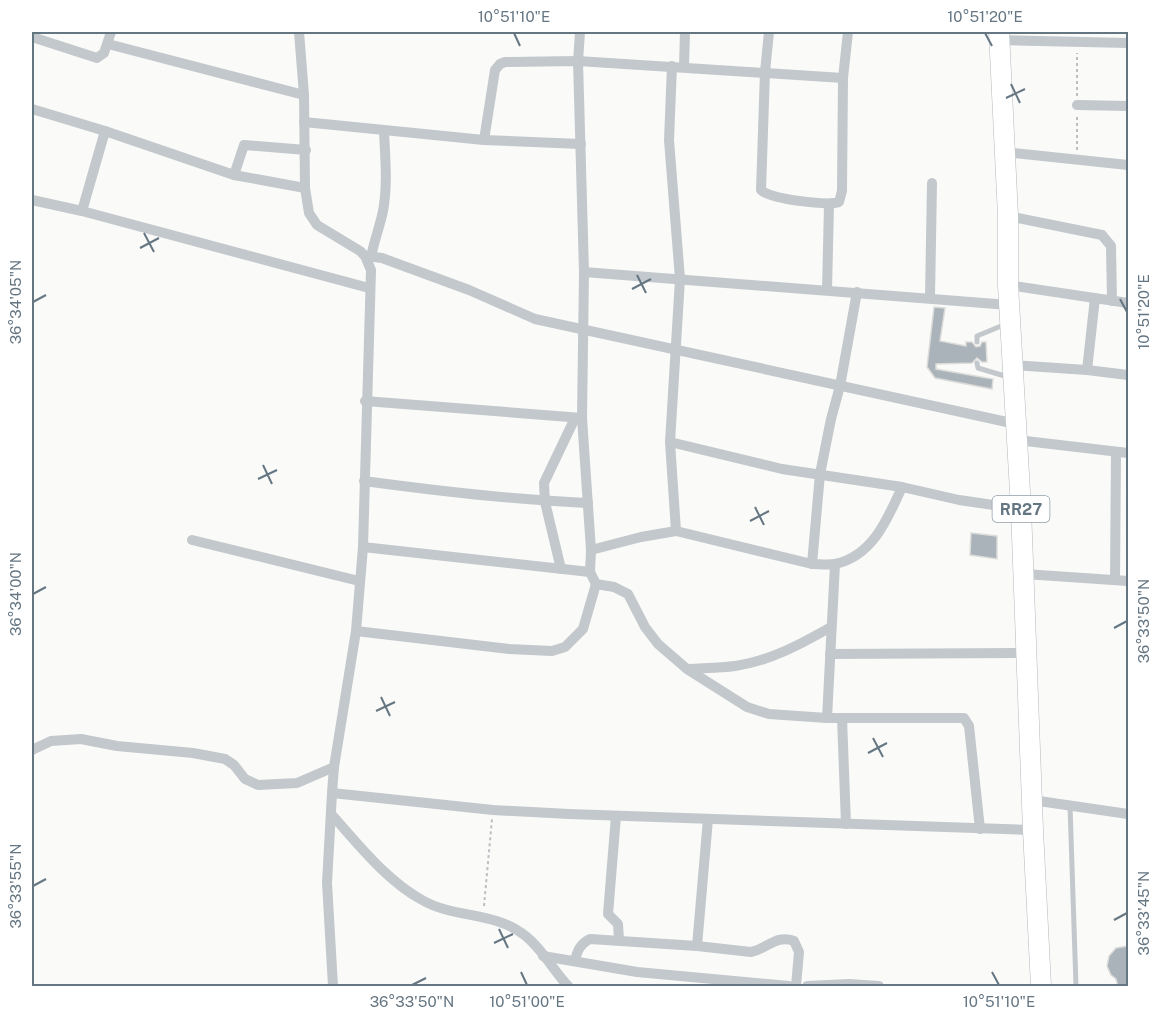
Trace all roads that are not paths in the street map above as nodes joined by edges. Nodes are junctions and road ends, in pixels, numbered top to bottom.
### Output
1 (111, 32) edge
2 (299, 32) edge
3 (580, 32) edge
4 (686, 32) edge
5 (769, 32) edge
6 (848, 32) edge
7 (999, 35) edge
8 (32, 37) edge
9 (1128, 43) edge
10 (108, 44) junction
11 (578, 61) junction
12 (672, 66) junction
13 (684, 67) junction
14 (765, 72) junction
15 (843, 78) junction
16 (304, 95) junction
17 (1077, 105) dead end
18 (1128, 106) edge
19 (32, 110) edge
20 (304, 122) junction
21 (384, 130) junction
22 (105, 131) junction
23 (484, 140) junction
24 (581, 144) junction
25 (306, 150) junction
26 (1004, 152) junction
27 (1128, 165) edge
28 (234, 175) junction
29 (932, 183) dead end
30 (305, 188) junction
31 (32, 200) edge
32 (829, 205) junction
33 (82, 211) junction
34 (1008, 216) junction
35 (368, 257) junction
36 (584, 272) junction
37 (680, 279) junction
38 (1008, 285) junction
39 (369, 288) junction
40 (827, 290) junction
41 (857, 292) junction
42 (930, 298) junction
43 (1095, 298) junction
44 (1112, 301) junction
45 (1128, 303) edge
46 (1009, 313) junction
47 (584, 331) junction
48 (977, 342) dead end
49 (675, 350) junction
50 (977, 363) dead end
51 (1087, 370) junction
52 (1012, 372) junction
53 (1128, 375) edge
54 (840, 386) junction
55 (365, 401) junction
56 (578, 418) junction
57 (1016, 432) junction
58 (670, 442) junction
59 (1116, 452) junction
60 (1128, 453) edge
61 (820, 474) junction
62 (364, 481) junction
63 (902, 487) junction
64 (545, 502) junction
65 (588, 503) junction
66 (1021, 509) junction
67 (676, 531) junction
68 (192, 540) dead end
69 (363, 547) junction
70 (591, 550) junction
71 (812, 564) junction
72 (835, 564) junction
73 (561, 569) junction
74 (590, 572) junction
75 (1024, 574) junction
76 (1115, 579) junction
77 (359, 581) junction
78 (1128, 581) edge
79 (596, 584) junction
80 (831, 627) junction
81 (356, 631) junction
82 (1026, 653) junction
83 (830, 654) junction
84 (687, 669) junction
85 (827, 718) junction
86 (842, 718) junction
87 (32, 750) edge
88 (334, 767) junction
89 (332, 793) junction
90 (1032, 800) junction
91 (1070, 806) junction
92 (1128, 814) edge
93 (332, 815) junction
94 (616, 816) junction
95 (708, 819) junction
96 (846, 824) junction
97 (980, 829) junction
98 (1033, 830) junction
99 (619, 940) junction
100 (697, 946) junction
101 (543, 956) junction
102 (575, 961) junction
103 (333, 987) edge
104 (568, 987) edge
105 (789, 987) edge
106 (796, 987) edge
107 (807, 987) edge
108 (879, 987) edge
109 (1041, 987) edge
110 (1076, 987) edge

1 - 10 street
2 - 16 street
3 - 11 street
4 - 13 street
5 - 14 street
6 - 15 street
7 - 9 street
7 - 26 highway, RR27
8 - 10 street
10 - 16 street
11 - 12 street
11 - 23 street
11 - 24 street
12 - 13 street
12 - 37 street
13 - 14 street
14 - 15 street
14 - 32 street
15 - 32 street
16 - 20 street
17 - 18 street
19 - 22 street
20 - 21 street
20 - 25 street
21 - 23 street
21 - 35 street
22 - 28 street
22 - 33 street
23 - 24 street
24 - 36 street
25 - 28 street
25 - 30 street
26 - 27 street
26 - 34 highway, RR27
28 - 30 street
29 - 42 street
30 - 35 street
31 - 33 street
32 - 40 street
33 - 39 street
34 - 38 highway, RR27
34 - 44 street
35 - 39 street
35 - 47 street
36 - 37 street
36 - 47 street
37 - 40 street
37 - 49 street
38 - 43 street
38 - 46 highway, RR27
39 - 55 street
40 - 41 street
41 - 42 street
41 - 54 street
42 - 46 street
43 - 44 street
43 - 51 street
44 - 45 street
46 - 48 lane
46 - 52 highway, RR27
47 - 49 street
47 - 56 street
49 - 54 street
49 - 58 street
50 - 52 lane
51 - 52 street
51 - 53 street
52 - 57 highway, RR27
54 - 57 street
54 - 61 street
55 - 56 street
55 - 62 street
56 - 64 street
56 - 65 street
57 - 59 street
57 - 66 highway, RR27
58 - 61 street
58 - 67 street
59 - 60 street
59 - 76 street
61 - 63 street
61 - 71 street
62 - 64 street
62 - 69 street
63 - 66 street
63 - 72 street
64 - 65 street
64 - 73 street
65 - 70 street
66 - 75 highway, RR27
67 - 70 street
67 - 71 street
68 - 77 street
69 - 73 street
69 - 77 street
70 - 74 street
71 - 72 street
72 - 80 street
73 - 74 street
74 - 79 street
75 - 76 street
75 - 82 highway, RR27
76 - 78 street
77 - 81 street
79 - 81 street
79 - 84 street
80 - 83 street
80 - 84 street
81 - 88 street
82 - 83 street
82 - 90 highway, RR27
83 - 85 street
84 - 85 street
85 - 86 street
86 - 96 street
86 - 97 street
87 - 88 street
88 - 89 street
89 - 93 street
89 - 94 street
90 - 91 street
90 - 98 highway, RR27
91 - 92 street
91 - 110 lane
93 - 101 street
93 - 103 street
94 - 95 street
94 - 99 street
95 - 96 street
95 - 100 street
96 - 97 street
97 - 98 street
98 - 109 highway, RR27
99 - 100 street
99 - 102 street
100 - 106 street
101 - 102 street
101 - 104 street
102 - 105 street
107 - 108 street

